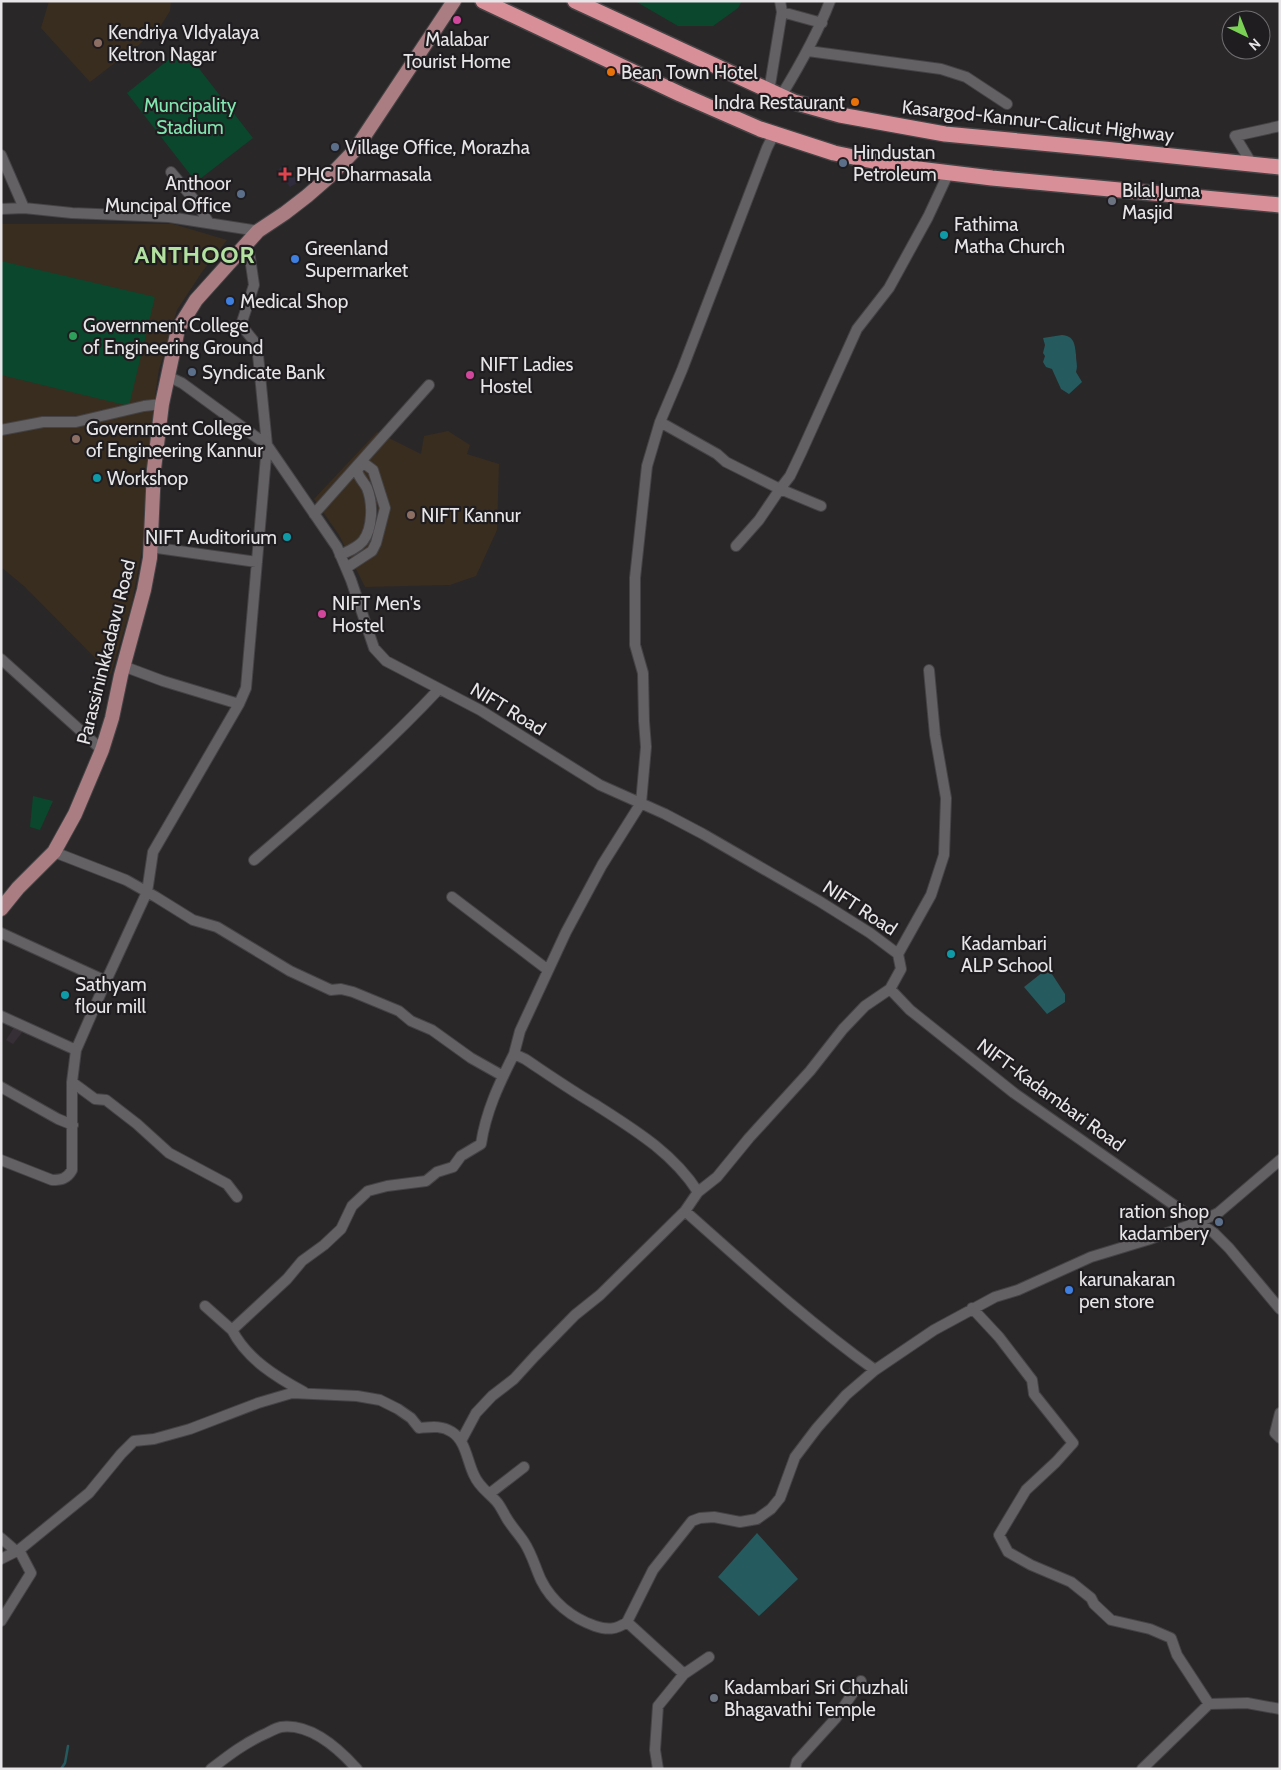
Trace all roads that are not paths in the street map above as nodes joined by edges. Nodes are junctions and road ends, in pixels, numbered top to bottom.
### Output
1 (454, 1) edge
2 (483, 1) edge
3 (575, 1) edge
4 (780, 1) edge
5 (830, 1) edge
6 (782, 12) junction
7 (822, 23) junction
8 (808, 52) junction
9 (775, 94) junction
10 (1007, 104) dead end
11 (1280, 126) edge
12 (774, 134) junction
13 (1, 155) edge
14 (1252, 164) junction
15 (1280, 167) edge
16 (171, 172) dead end
17 (949, 172) junction
18 (1280, 206) edge
19 (24, 208) junction
20 (1, 209) edge
21 (209, 223) junction
22 (258, 231) junction
23 (241, 249) junction
24 (167, 376) junction
25 (429, 385) dead end
26 (162, 404) junction
27 (660, 422) junction
28 (1, 430) edge
29 (267, 444) junction
30 (780, 490) junction
31 (820, 506) dead end
32 (314, 514) junction
33 (736, 546) dead end
34 (150, 547) junction
35 (340, 555) junction
36 (256, 562) junction
37 (346, 568) junction
38 (1, 658) edge
39 (123, 666) junction
40 (929, 670) dead end
41 (439, 689) junction
42 (239, 704) junction
43 (102, 750) junction
44 (641, 803) junction
45 (54, 852) junction
46 (254, 860) dead end
47 (147, 892) junction
48 (452, 897) dead end
49 (2, 905) edge
50 (1, 933) edge
51 (898, 954) junction
52 (548, 970) junction
53 (106, 981) junction
54 (890, 989) junction
55 (1, 1016) edge
56 (76, 1050) junction
57 (514, 1054) junction
58 (503, 1076) junction
59 (72, 1082) junction
60 (1, 1087) edge
61 (73, 1125) junction
62 (1, 1160) edge
63 (1280, 1160) edge
64 (698, 1192) junction
65 (237, 1197) dead end
66 (685, 1211) junction
67 (1199, 1222) junction
68 (205, 1306) dead end
69 (972, 1308) junction
70 (1280, 1309) edge
71 (232, 1330) junction
72 (875, 1370) junction
73 (309, 1394) junction
74 (1280, 1413) edge
75 (1280, 1438) edge
76 (461, 1441) junction
77 (524, 1467) dead end
78 (489, 1494) junction
79 (1, 1538) edge
80 (18, 1551) junction
81 (1, 1559) edge
82 (1, 1621) edge
83 (627, 1622) junction
84 (709, 1657) dead end
85 (684, 1674) junction
86 (861, 1681) dead end
87 (1209, 1704) junction
88 (1280, 1709) edge
89 (211, 1769) edge
90 (357, 1769) edge
91 (658, 1769) edge
92 (795, 1769) edge
93 (1142, 1769) edge

1 - 22 main road, Parassininkkadavu Road
2 - 12 highway
3 - 9 highway, Kasargod-Kannur-Calicut Highway
4 - 6 street
5 - 7 street
6 - 7 street
6 - 9 street
7 - 8 street
8 - 9 street
8 - 10 street
9 - 14 highway, Kasargod-Kannur-Calicut Highway
11 - 14 street
12 - 17 highway
12 - 27 street
13 - 19 street
14 - 15 highway, Kasargod-Kannur-Calicut Highway
16 - 21 street
17 - 18 highway
17 - 30 street
19 - 20 street
19 - 21 street
21 - 22 street
22 - 23 main road, Parassininkkadavu Road
23 - 24 main road, Parassininkkadavu Road
23 - 29 street
24 - 26 main road, Parassininkkadavu Road
24 - 29 street, NIFT Road
25 - 32 street
26 - 28 street
26 - 34 main road, Parassininkkadavu Road
27 - 30 street
27 - 44 street
29 - 32 street, NIFT Road
29 - 36 street
30 - 31 street
30 - 33 street
32 - 35 street, NIFT Road
34 - 36 street
34 - 39 main road, Parassininkkadavu Road
35 - 37 street, NIFT Road
35 - 37 street
36 - 42 street
37 - 41 street, NIFT Road
38 - 43 street
39 - 42 street
39 - 43 main road, Parassininkkadavu Road
40 - 51 street
41 - 44 street, NIFT Road
41 - 46 street
42 - 47 street
43 - 45 main road, Parassininkkadavu Road
44 - 51 street, NIFT Road
44 - 52 street
45 - 47 street
45 - 49 main road, Parassininkkadavu Road
47 - 53 street
47 - 58 street
48 - 52 street
50 - 53 street
51 - 54 street, NIFT Road
52 - 57 street
53 - 56 street
54 - 64 street
54 - 67 street, NIFT-Kadambari Road
55 - 56 street
56 - 59 street
57 - 58 street
57 - 64 street
58 - 71 street
59 - 61 street
59 - 65 street
60 - 61 street
61 - 62 street
63 - 67 street
64 - 66 street
66 - 72 street
66 - 76 street
67 - 69 street
67 - 70 street, NIFT-Kadambari Road
68 - 71 street
69 - 72 street
69 - 87 street
71 - 73 street
72 - 83 street
73 - 76 street
73 - 80 street
74 - 75 street
76 - 78 street
77 - 78 street
78 - 83 street
79 - 80 street
80 - 81 street
80 - 82 street
83 - 85 street
84 - 85 street
85 - 91 street
86 - 92 street
87 - 88 street
87 - 93 street
89 - 90 street

